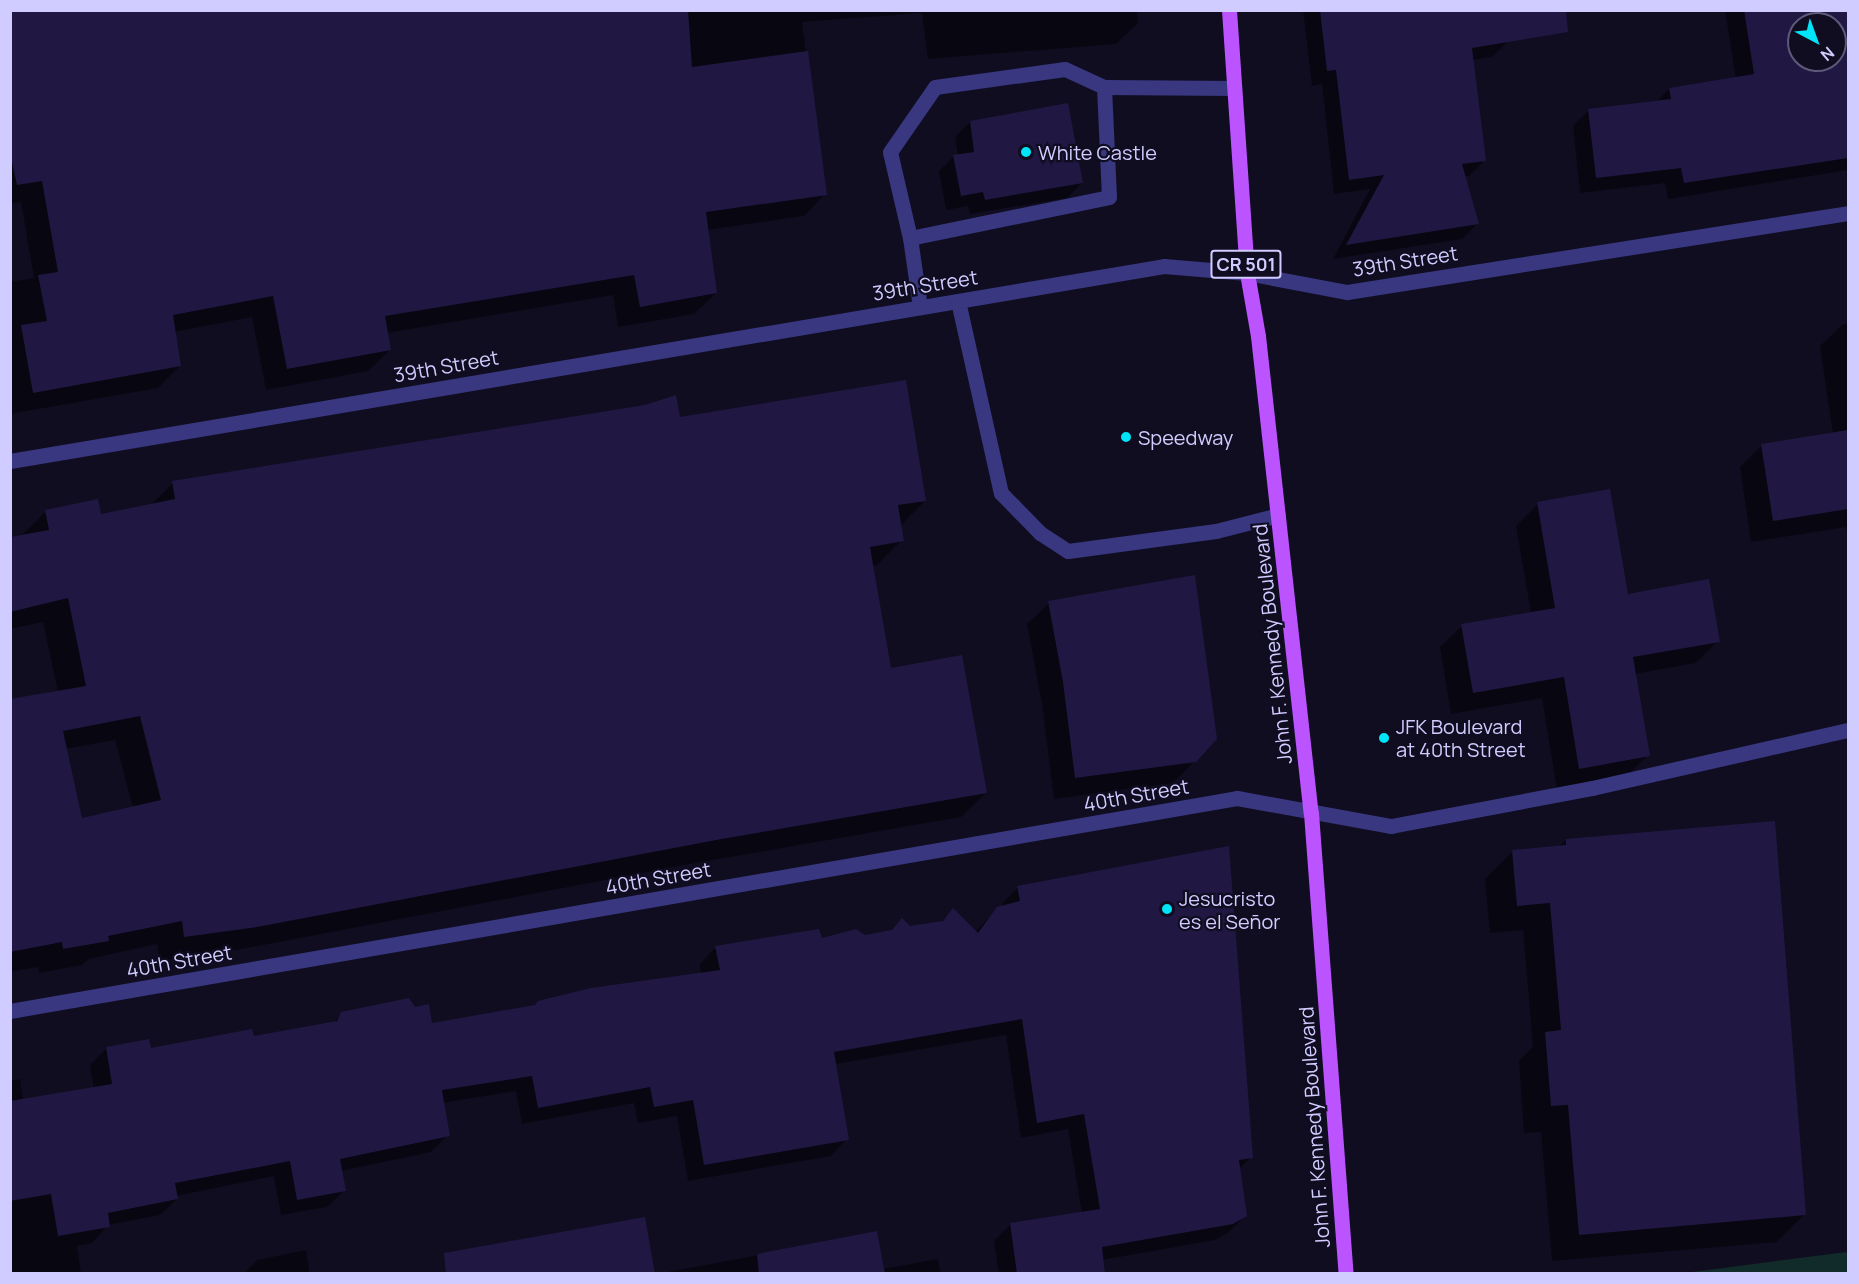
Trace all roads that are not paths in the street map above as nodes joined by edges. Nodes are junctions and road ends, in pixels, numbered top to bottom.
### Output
1 (1229, 10) edge
2 (1104, 87) junction
3 (1234, 88) junction
4 (1848, 213) edge
5 (910, 238) junction
6 (1247, 273) junction
7 (957, 301) junction
8 (920, 307) junction
9 (10, 461) edge
10 (1278, 515) junction
11 (1848, 730) edge
12 (1311, 813) junction
13 (10, 1011) edge
14 (1346, 1274) edge

1 - 3 main road, John F. Kennedy Boulevard / CR 501
2 - 3 street
2 - 5 street
2 - 5 street
3 - 6 main road, John F. Kennedy Boulevard / CR 501
4 - 6 street, 39th Street
5 - 8 street
6 - 7 street, 39th Street
6 - 10 main road, John F. Kennedy Boulevard / CR 501
7 - 8 street, 39th Street
7 - 10 street
8 - 9 street, 39th Street
10 - 12 main road, John F. Kennedy Boulevard / CR 501
11 - 12 street, 40th Street
12 - 13 street, 40th Street
12 - 14 main road, John F. Kennedy Boulevard / CR 501

